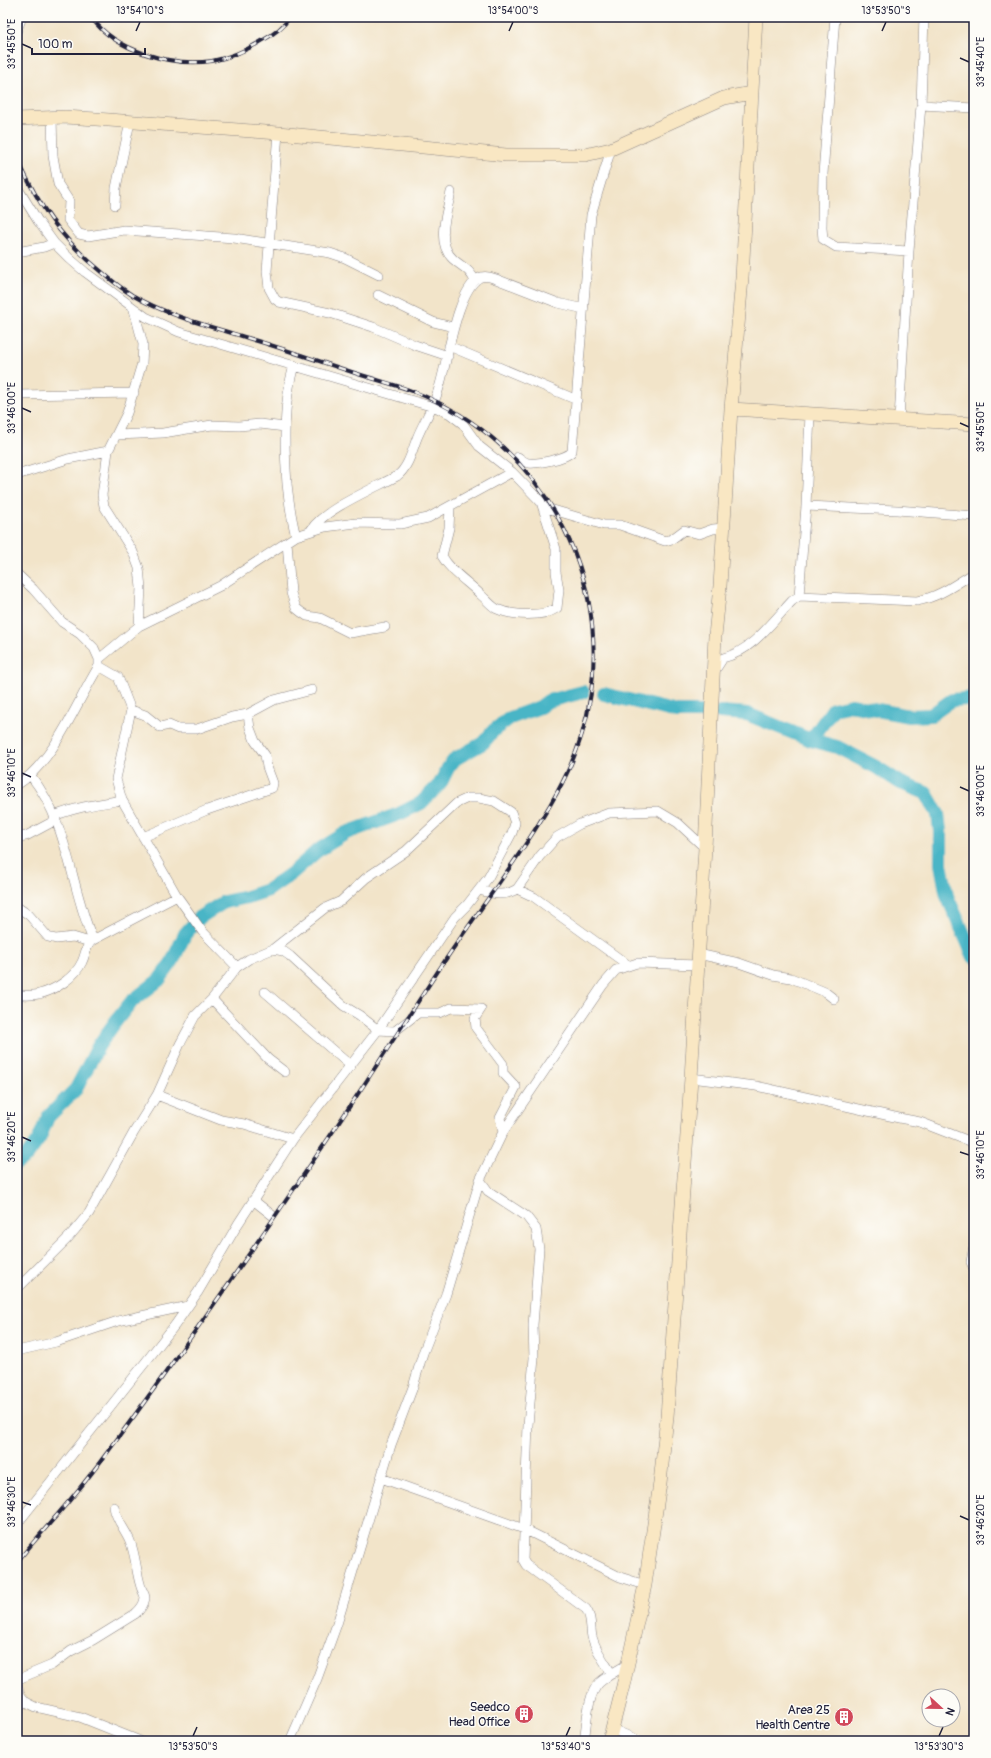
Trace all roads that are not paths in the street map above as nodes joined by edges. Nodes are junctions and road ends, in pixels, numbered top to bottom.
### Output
1 (22, 17) edge
2 (756, 17) edge
3 (835, 17) edge
4 (924, 17) edge
5 (17, 30) edge
6 (752, 93) junction
7 (921, 105) junction
8 (974, 108) edge
9 (52, 117) junction
10 (17, 119) edge
11 (130, 122) junction
12 (278, 133) junction
13 (611, 149) junction
14 (17, 187) edge
15 (452, 192) dead end
16 (115, 205) dead end
17 (54, 243) junction
18 (270, 243) junction
19 (17, 252) edge
20 (909, 252) junction
21 (380, 275) dead end
22 (475, 281) junction
23 (378, 295) dead end
24 (584, 309) junction
25 (134, 310) junction
26 (453, 327) junction
27 (450, 346) junction
28 (448, 356) junction
29 (294, 365) junction
30 (134, 393) junction
31 (17, 395) edge
32 (577, 400) junction
33 (431, 406) junction
34 (731, 410) junction
35 (810, 414) junction
36 (899, 418) junction
37 (974, 424) edge
38 (284, 427) junction
39 (116, 435) junction
40 (108, 451) junction
41 (518, 457) dead end
42 (512, 472) junction
43 (17, 475) edge
44 (806, 506) junction
45 (450, 507) junction
46 (543, 508) junction
47 (974, 516) edge
48 (724, 528) junction
49 (311, 530) junction
50 (296, 536) junction
51 (286, 542) junction
52 (974, 573) edge
53 (17, 574) edge
54 (21, 582) edge
55 (799, 596) junction
56 (139, 626) junction
57 (385, 627) dead end
58 (99, 662) junction
59 (713, 674) junction
60 (312, 690) dead end
61 (131, 710) junction
62 (248, 714) junction
63 (31, 776) junction
64 (17, 786) edge
65 (122, 800) junction
66 (55, 818) junction
67 (17, 837) edge
68 (143, 837) junction
69 (705, 848) junction
70 (517, 889) junction
71 (479, 890) junction
72 (176, 896) junction
73 (17, 906) edge
74 (91, 941) junction
75 (273, 949) junction
76 (698, 959) junction
77 (628, 965) junction
78 (237, 967) junction
79 (265, 992) dead end
80 (17, 995) edge
81 (212, 999) junction
82 (834, 999) dead end
83 (378, 1030) junction
84 (351, 1066) junction
85 (285, 1072) dead end
86 (691, 1078) junction
87 (157, 1095) junction
88 (503, 1132) junction
89 (293, 1139) junction
90 (974, 1143) edge
91 (480, 1180) junction
92 (253, 1200) junction
93 (272, 1215) dead end
94 (974, 1246) edge
95 (974, 1269) edge
96 (17, 1289) edge
97 (188, 1306) junction
98 (17, 1351) edge
99 (381, 1478) junction
100 (114, 1507) dead end
101 (20, 1513) edge
102 (17, 1524) edge
103 (524, 1529) junction
104 (645, 1585) junction
105 (628, 1664) junction
106 (612, 1674) junction
107 (20, 1695) junction
108 (17, 1716) edge
109 (610, 1735) edge
110 (140, 1741) edge
111 (290, 1741) edge
112 (584, 1741) edge
113 (640, 1741) edge

1 - 5 street
2 - 6 main road
3 - 20 street
4 - 7 street
6 - 13 main road
6 - 34 main road
7 - 8 street
7 - 20 street
9 - 10 main road
9 - 11 main road
9 - 18 street
11 - 12 main road
11 - 16 street
12 - 13 main road
12 - 18 street
13 - 24 street
14 - 17 street
15 - 22 street
17 - 19 street
17 - 25 street
18 - 21 street
18 - 28 street
20 - 36 street
22 - 24 street
22 - 26 street
23 - 26 street
24 - 32 street
25 - 29 street
25 - 30 street
26 - 27 street
27 - 28 street
27 - 32 street
28 - 33 street
29 - 33 street
29 - 38 street
30 - 31 street
30 - 39 street
32 - 41 street
33 - 42 street
33 - 49 street
34 - 35 main road
34 - 48 main road
35 - 36 main road
35 - 44 street
36 - 37 main road
38 - 39 street
38 - 50 street
39 - 40 street
40 - 43 street
40 - 56 street
42 - 45 street
42 - 46 street
44 - 47 street
44 - 55 street
45 - 46 street
45 - 49 street
46 - 48 street
48 - 59 main road
49 - 50 street
50 - 51 street
51 - 56 street
51 - 57 street
52 - 55 street
53 - 54 street
54 - 58 street
55 - 59 street
56 - 58 street
58 - 61 street
58 - 63 street
59 - 69 main road
60 - 62 street
61 - 62 street
61 - 65 street
62 - 68 street
63 - 64 street
63 - 66 street
65 - 66 street
65 - 68 street
66 - 67 street
66 - 74 street
68 - 72 street
69 - 70 street
69 - 76 main road
70 - 71 street
70 - 77 street
71 - 75 street
71 - 83 street
72 - 74 street
72 - 78 street
73 - 74 street
74 - 80 street
75 - 78 street
75 - 83 street
76 - 77 street
76 - 82 street
76 - 86 main road
77 - 88 street
78 - 81 street
79 - 84 street
81 - 85 street
81 - 87 street
83 - 84 street
83 - 88 street
84 - 89 street
86 - 90 street
86 - 104 main road
87 - 89 street
87 - 96 street
88 - 91 street
89 - 92 street
91 - 99 street
91 - 103 street
92 - 93 street
92 - 97 street
94 - 95 street
97 - 98 street
97 - 101 street
99 - 103 street
99 - 111 street
100 - 107 street
101 - 102 street
103 - 104 street
103 - 106 street
104 - 105 main road
105 - 106 street
105 - 109 main road
106 - 112 street
107 - 108 street
107 - 110 street
109 - 113 street

